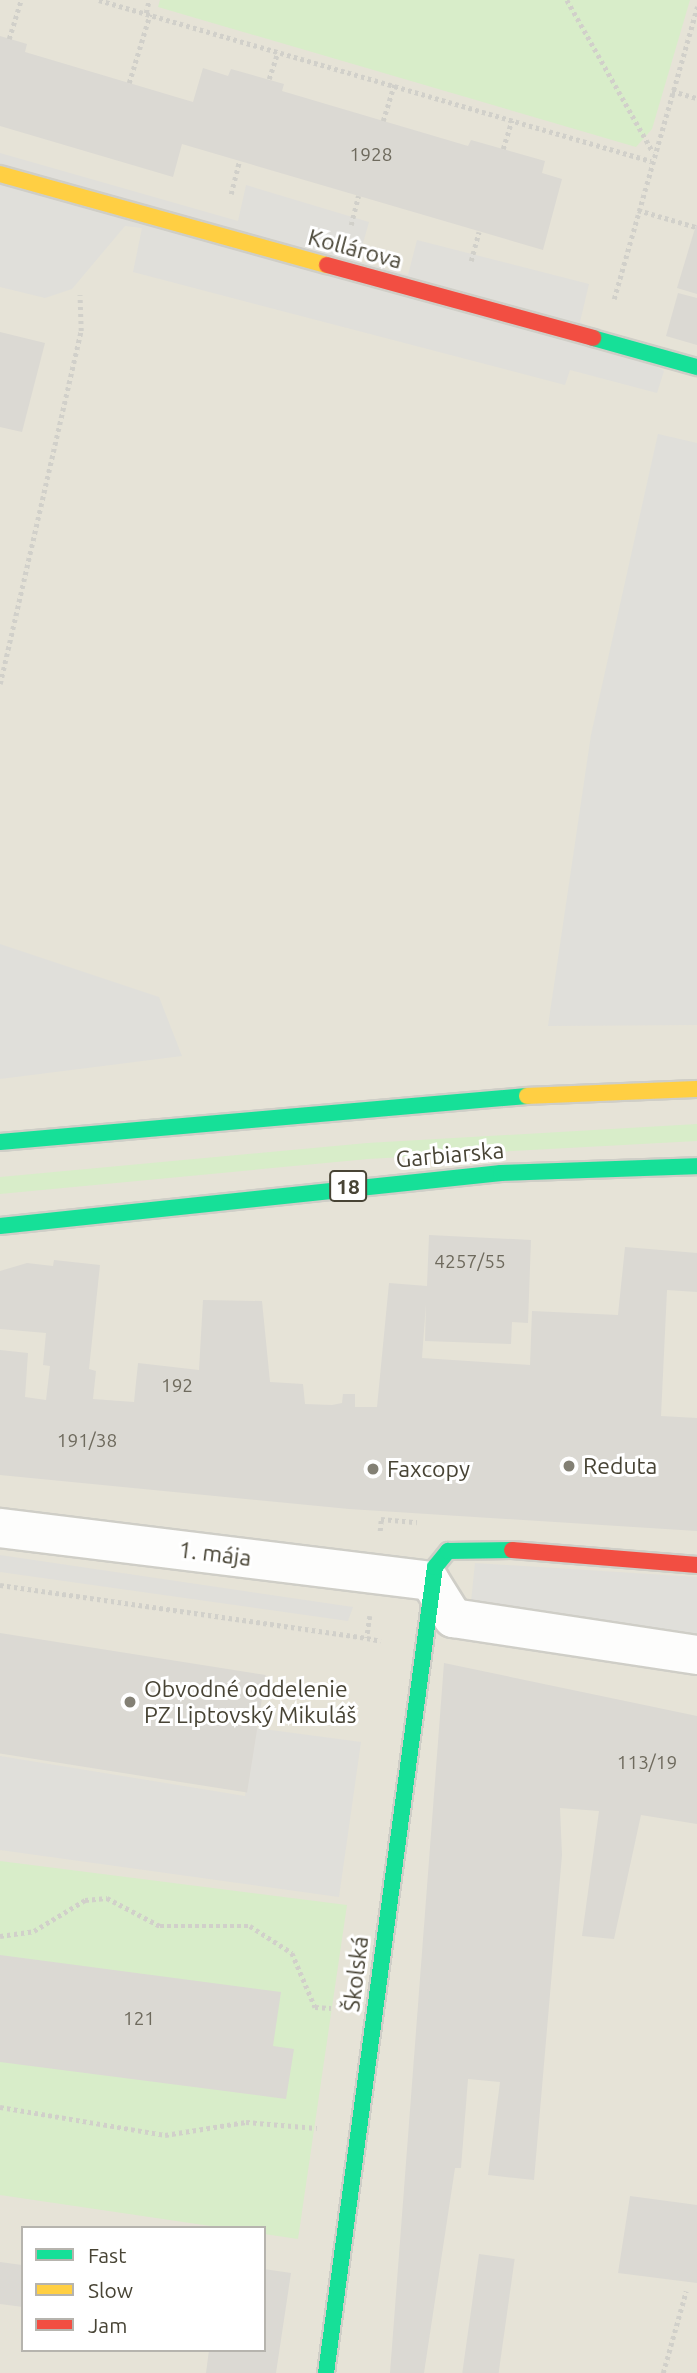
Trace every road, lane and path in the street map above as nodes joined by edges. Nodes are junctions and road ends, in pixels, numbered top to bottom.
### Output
1 (21, 0) edge
2 (99, 0) edge
3 (149, 0) edge
4 (567, 0) edge
5 (697, 7) edge
6 (148, 14) junction
7 (9, 39) dead end
8 (278, 52) junction
9 (270, 79) dead end
10 (129, 83) dead end
11 (394, 85) junction
12 (672, 91) junction
13 (697, 98) edge
14 (512, 120) junction
15 (383, 121) dead end
16 (503, 149) dead end
17 (653, 153) junction
18 (651, 161) junction
19 (0, 174) edge
20 (638, 210) junction
21 (696, 227) edge
22 (80, 295) dead end
23 (603, 341) junction
24 (697, 368) edge
25 (0, 684) edge
26 (697, 1089) edge
27 (0, 1142) edge
28 (697, 1166) edge
29 (0, 1226) edge
30 (0, 1528) edge
31 (697, 1565) edge
32 (429, 1581) junction
33 (0, 1585) edge
34 (367, 1638) dead end
35 (697, 1655) edge
36 (0, 1936) edge
37 (344, 2009) dead end
38 (0, 2107) edge
39 (358, 2132) junction
40 (686, 2291) dead end
41 (326, 2373) edge
42 (663, 2373) edge

1 - 7 path
2 - 6 path
3 - 6 path
4 - 17 path
5 - 12 path
6 - 8 path
6 - 10 path
8 - 9 path
8 - 11 path
11 - 14 path
11 - 15 path
12 - 13 path
12 - 17 path
14 - 16 path
14 - 18 path
17 - 18 path
18 - 20 path
19 - 23 street, Kollárova
20 - 21 path
20 - 23 path
22 - 25 path
23 - 24 street, Kollárova
26 - 27 street
28 - 29 street, Garbiarska / 18
30 - 32 street, 1. mája
31 - 32 street
32 - 35 street
32 - 39 street, Školská
33 - 34 path
36 - 37 path
38 - 39 path
39 - 41 street, Školská
40 - 42 path

